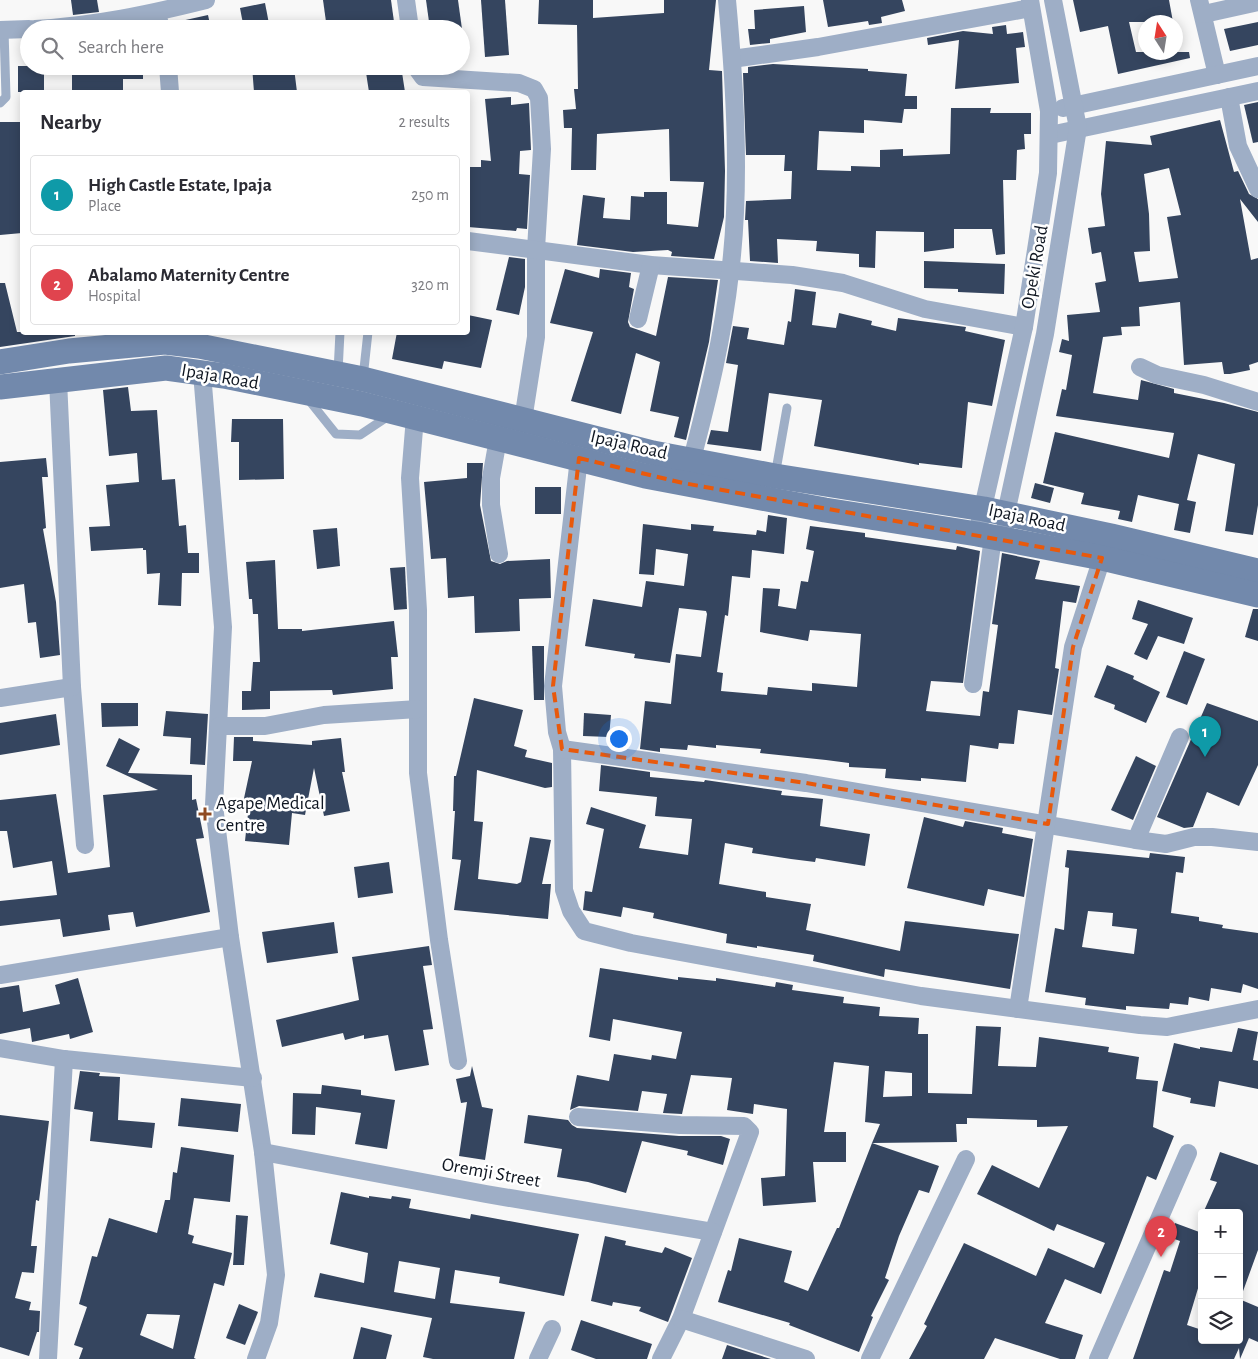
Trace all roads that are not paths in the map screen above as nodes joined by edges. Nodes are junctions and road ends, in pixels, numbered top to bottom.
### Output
1 (206, 0) edge
2 (406, 0) edge
3 (727, 0) edge
4 (1053, 0) edge
5 (1258, 2) edge
6 (178, 3) edge
7 (1031, 4) edge
8 (1201, 7) edge
9 (160, 20) edge
10 (409, 20) edge
11 (20, 29) edge
12 (2, 30) edge
13 (732, 59) junction
14 (1, 62) edge
15 (1258, 66) edge
16 (169, 75) edge
17 (422, 75) edge
18 (1217, 75) junction
19 (170, 90) edge
20 (1258, 90) edge
21 (1229, 97) junction
22 (0, 103) edge
23 (1074, 106) junction
24 (1049, 111) junction
25 (1078, 128) junction
26 (1050, 134) junction
27 (1258, 189) edge
28 (470, 241) edge
29 (536, 249) junction
30 (651, 265) junction
31 (731, 271) junction
32 (638, 318) dead end
33 (1024, 327) junction
34 (340, 335) edge
35 (368, 335) edge
36 (199, 339) edge
37 (0, 362) edge
38 (1140, 367) dead end
39 (202, 373) junction
40 (338, 374) junction
41 (363, 379) junction
42 (58, 380) junction
43 (0, 387) edge
44 (304, 393) junction
45 (1258, 402) edge
46 (404, 406) junction
47 (787, 408) dead end
48 (523, 420) junction
49 (498, 439) junction
50 (578, 458) junction
51 (692, 459) junction
52 (775, 476) junction
53 (995, 511) junction
54 (990, 537) junction
55 (499, 554) dead end
56 (1102, 558) junction
57 (1258, 570) edge
58 (1258, 595) edge
59 (973, 684) dead end
60 (72, 687) junction
61 (0, 698) edge
62 (418, 710) junction
63 (219, 726) junction
64 (1180, 737) dead end
65 (562, 749) junction
66 (1048, 824) junction
67 (1136, 840) junction
68 (1258, 842) edge
69 (85, 845) dead end
70 (230, 937) junction
71 (0, 975) edge
72 (1018, 1009) junction
73 (1258, 1009) edge
74 (0, 1048) edge
75 (64, 1059) junction
76 (458, 1061) dead end
77 (253, 1078) junction
78 (578, 1117) dead end
79 (264, 1152) junction
80 (1188, 1153) dead end
81 (966, 1160) dead end
82 (713, 1232) junction
83 (681, 1319) junction
84 (552, 1328) dead end
85 (48, 1359) edge
86 (256, 1359) edge
87 (538, 1359) edge
88 (661, 1359) edge
89 (806, 1359) edge
90 (870, 1359) edge
91 (1098, 1359) edge

1 - 6 street
2 - 10 street
3 - 13 street
4 - 23 street, Opeki Road
5 - 8 street
6 - 9 street
7 - 13 street
7 - 24 street, Opeki Road
8 - 18 street
11 - 12 street
12 - 14 lane
13 - 31 street
14 - 22 lane
15 - 18 street
16 - 19 street
17 - 29 street
18 - 23 street
20 - 21 street
21 - 25 street
21 - 27 street
23 - 24 street
23 - 25 street, Opeki Road
24 - 26 street, Opeki Road
25 - 26 street
25 - 53 street, Opeki Road
26 - 33 street, Opeki Road
28 - 29 street
29 - 30 street
29 - 48 street
30 - 31 street
30 - 32 street
31 - 33 street
31 - 51 street
33 - 53 street, Opeki Road
34 - 40 lane
35 - 41 lane
36 - 37 main road, Ipaja Road
36 - 40 main road, Ipaja Road
38 - 45 street
39 - 42 main road, Ipaja Road
39 - 44 main road, Ipaja Road
39 - 63 street
40 - 41 main road, Ipaja Road
41 - 46 main road, Ipaja Road
42 - 43 main road, Ipaja Road
42 - 60 street
44 - 46 main road, Ipaja Road
44 - 46 lane
46 - 48 main road, Ipaja Road
46 - 49 main road, Ipaja Road
46 - 62 street
47 - 52 lane
48 - 51 main road, Ipaja Road
49 - 50 main road, Ipaja Road
49 - 55 street
50 - 54 main road, Ipaja Road
50 - 65 street
51 - 52 main road, Ipaja Road
52 - 53 main road, Ipaja Road
53 - 54 street, Opeki Road
53 - 54 street, Opeki Road
53 - 57 main road, Ipaja Road
54 - 56 main road, Ipaja Road
54 - 59 street
56 - 58 main road, Ipaja Road
56 - 66 street
60 - 61 street
60 - 69 street
62 - 63 street
62 - 76 street
63 - 70 street
64 - 67 street
65 - 66 street
65 - 72 street
66 - 67 street
66 - 72 street
67 - 68 street
70 - 71 street
70 - 77 street
72 - 73 street
74 - 75 street
75 - 77 street
75 - 85 street
77 - 79 street
78 - 82 street
79 - 82 street, Oremji Street
79 - 86 street
80 - 91 street
81 - 90 street
82 - 83 street
83 - 88 street
83 - 89 street
84 - 87 street

